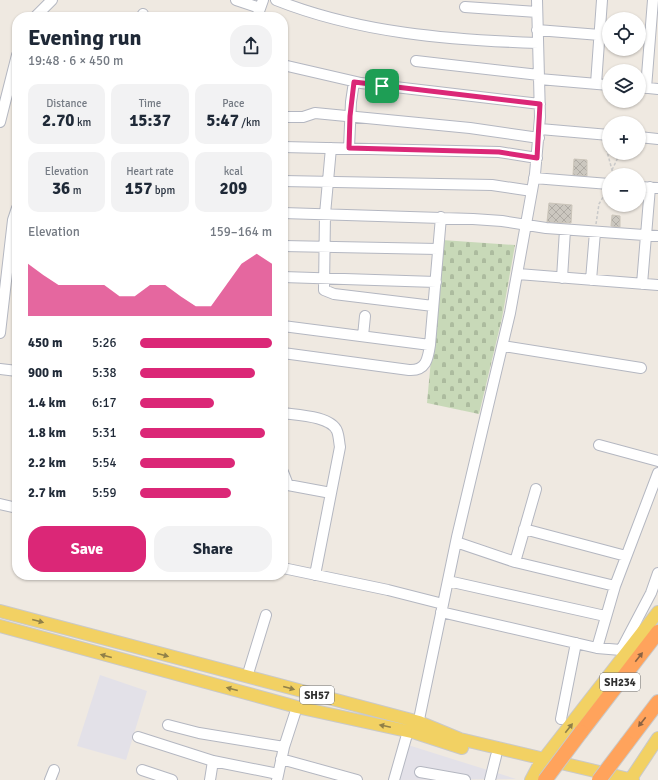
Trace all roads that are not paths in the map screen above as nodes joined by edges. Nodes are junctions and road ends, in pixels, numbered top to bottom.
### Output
1 (52, 0) edge
2 (236, 0) edge
3 (276, 0) edge
4 (537, 0) edge
5 (602, 0) edge
6 (653, 0) edge
7 (465, 7) dead end
8 (260, 8) edge
9 (40, 12) edge
10 (537, 12) junction
11 (538, 30) junction
12 (600, 35) junction
13 (654, 39) edge
14 (538, 43) junction
15 (416, 61) dead end
16 (288, 66) edge
17 (646, 72) edge
18 (12, 74) edge
19 (539, 77) junction
20 (354, 82) junction
21 (596, 84) junction
22 (602, 84) edge
23 (646, 88) edge
24 (658, 89) edge
25 (540, 104) junction
26 (350, 116) junction
27 (288, 118) edge
28 (0, 122) edge
29 (540, 133) junction
30 (602, 135) edge
31 (646, 138) edge
32 (658, 139) edge
33 (288, 147) edge
34 (331, 148) junction
35 (349, 148) junction
36 (537, 158) junction
37 (534, 178) junction
38 (288, 181) edge
39 (328, 182) junction
40 (602, 186) edge
41 (654, 188) edge
42 (532, 191) junction
43 (288, 213) edge
44 (325, 214) junction
45 (441, 217) junction
46 (526, 225) junction
47 (12, 229) edge
48 (565, 230) junction
49 (595, 232) junction
50 (646, 236) junction
51 (658, 236) edge
52 (288, 246) edge
53 (324, 247) junction
54 (438, 249) junction
55 (518, 274) junction
56 (288, 277) edge
57 (562, 278) junction
58 (323, 279) junction
59 (592, 280) junction
60 (436, 282) junction
61 (642, 284) junction
62 (658, 285) edge
63 (433, 306) junction
64 (365, 316) dead end
65 (288, 327) edge
66 (0, 333) edge
67 (363, 336) junction
68 (430, 345) junction
69 (503, 346) junction
70 (288, 354) edge
71 (641, 368) dead end
72 (1, 371) edge
73 (12, 371) edge
74 (288, 414) edge
75 (599, 445) dead end
76 (658, 461) edge
77 (658, 473) edge
78 (288, 484) edge
79 (536, 489) dead end
80 (331, 492) junction
81 (0, 504) edge
82 (12, 507) edge
83 (524, 529) junction
84 (456, 542) junction
85 (626, 556) junction
86 (515, 562) junction
87 (288, 569) edge
88 (658, 573) edge
89 (315, 576) junction
90 (448, 581) junction
91 (615, 586) junction
92 (442, 608) junction
93 (0, 612) edge
94 (658, 612) edge
95 (266, 615) dead end
96 (605, 616) junction
97 (0, 626) edge
98 (658, 632) edge
99 (576, 643) junction
100 (597, 648) junction
101 (247, 677) junction
102 (658, 702) edge
103 (297, 707) junction
104 (560, 719) dead end
105 (168, 726) dead end
106 (414, 728) junction
107 (138, 737) dead end
108 (657, 743) edge
109 (284, 747) junction
110 (496, 756) junction
111 (282, 759) junction
112 (213, 761) junction
113 (542, 762) junction
114 (54, 770) dead end
115 (142, 770) dead end
116 (420, 772) dead end
117 (277, 777) edge
118 (438, 778) edge
119 (50, 780) edge
120 (172, 780) edge
121 (210, 780) edge
122 (357, 780) edge
123 (394, 780) edge
124 (465, 780) edge
125 (490, 780) edge
126 (531, 780) edge
127 (545, 780) edge
128 (599, 780) edge
129 (631, 780) edge

1 - 9 street
2 - 8 street
3 - 14 street
4 - 10 street
5 - 12 street
6 - 13 street
7 - 10 street
10 - 11 street
11 - 12 street
11 - 14 street
12 - 21 street
13 - 17 street
14 - 19 street
15 - 19 street
16 - 20 street
18 - 28 street
19 - 21 street
19 - 25 street
20 - 25 street
20 - 26 street
21 - 22 street
23 - 24 street
25 - 29 street
26 - 27 street
26 - 29 street
26 - 35 street
29 - 30 street
29 - 36 street
31 - 32 street
33 - 34 street
34 - 35 street
34 - 39 street
35 - 36 street
36 - 37 street
37 - 40 street
37 - 42 street
38 - 39 street
39 - 42 street
39 - 44 street
41 - 50 street
42 - 46 street
43 - 44 street
44 - 45 street
44 - 53 street
45 - 46 street
45 - 54 street
46 - 48 street
46 - 55 street
47 - 66 street
48 - 49 street
48 - 57 street
49 - 50 street
49 - 59 street
50 - 51 street
50 - 61 street
52 - 53 street
53 - 54 street
53 - 58 street
54 - 60 street
55 - 57 street
55 - 69 street
56 - 58 street
57 - 59 street
58 - 60 street
58 - 63 street
59 - 61 street
60 - 63 street
61 - 62 street
63 - 68 street
64 - 67 street
65 - 67 street
67 - 68 street
68 - 70 street
69 - 71 street
69 - 84 street
72 - 73 street
74 - 80 street
75 - 76 street
77 - 85 street
78 - 80 street
79 - 83 street
80 - 89 street
81 - 82 street
83 - 85 street
83 - 86 street
84 - 86 street
84 - 90 street
85 - 91 street
86 - 91 street
87 - 89 street
88 - 100 street
89 - 92 street
90 - 92 street
90 - 96 street
91 - 96 street
92 - 99 street
92 - 106 street
93 -> 101 main road, SH57
113 -> 94 main road
95 - 101 street
96 - 100 street
103 -> 97 main road, SH57
127 -> 98 highway, SH234, bridge
99 - 100 street
99 - 104 street
101 -> 106 main road, SH57
102 -> 128 highway, bridge
106 -> 103 main road, SH57
103 - 109 street
105 - 109 street
106 - 110 main road, SH57
106 - 113 main road, SH57
106 - 123 street
107 - 112 street
108 - 129 main road
109 - 111 street
110 - 113 main road, SH57
110 - 125 street
111 - 117 street
111 - 122 street
112 - 117 street
112 - 121 street
113 - 126 main road
113 - 128 main road, SH57
113 - 129 main road, SH57
114 - 119 street
115 - 120 street
116 - 118 street
118 - 124 street

